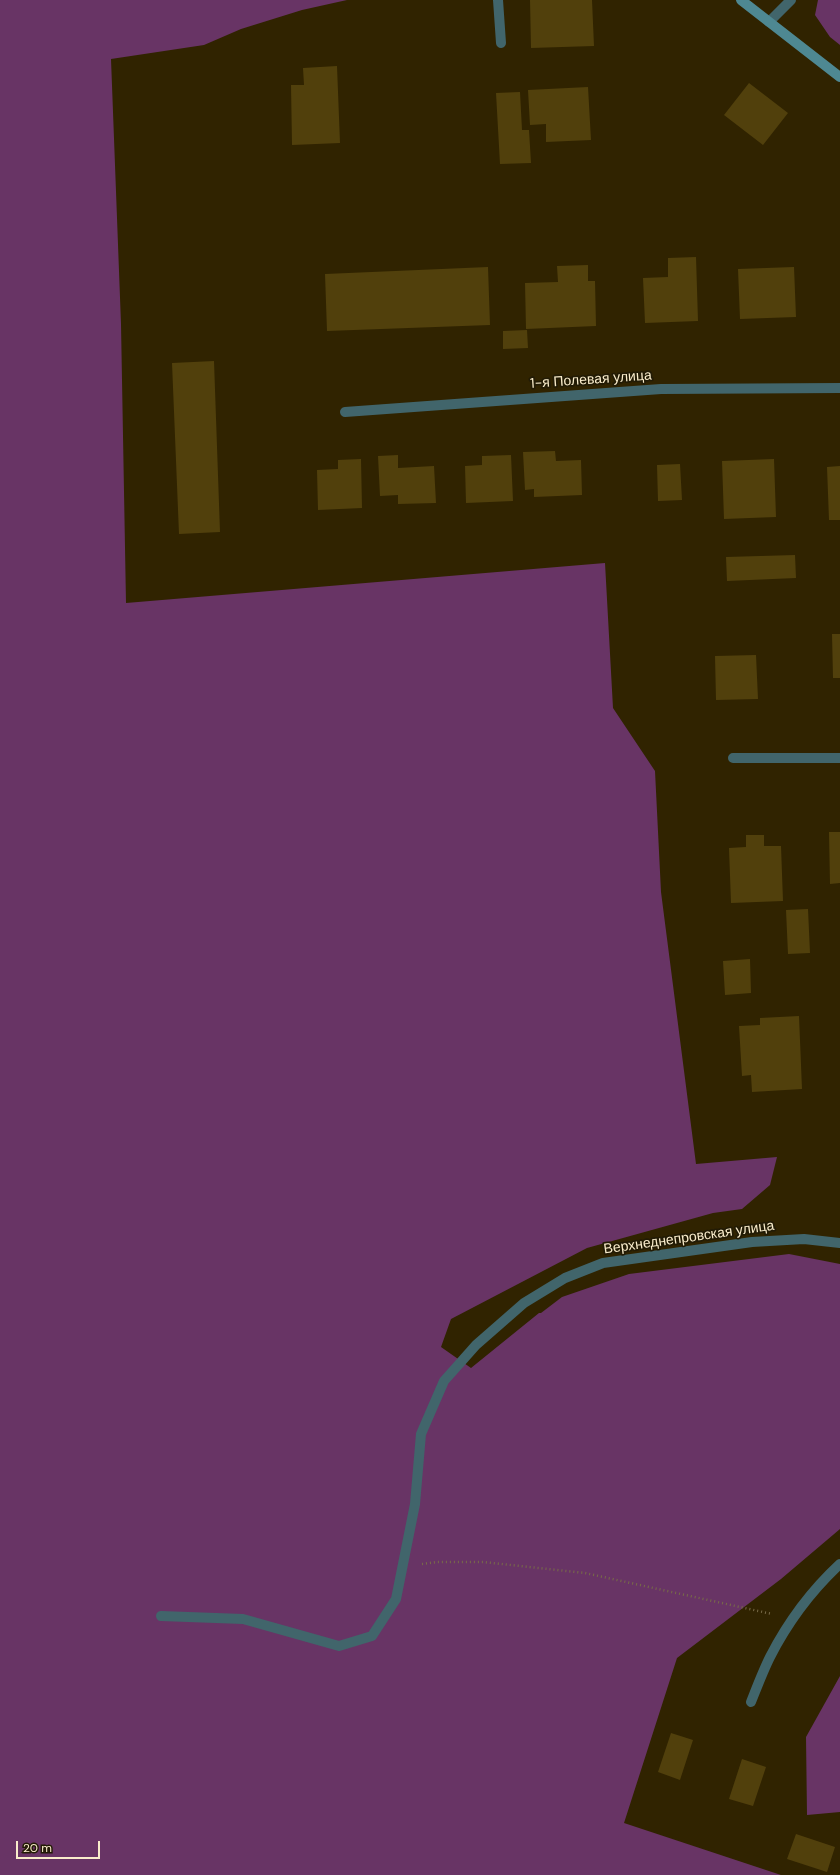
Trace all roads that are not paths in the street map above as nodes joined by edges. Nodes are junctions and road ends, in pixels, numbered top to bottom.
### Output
1 (498, 0) edge
2 (741, 0) edge
3 (791, 0) edge
4 (769, 22) junction
5 (501, 43) dead end
6 (840, 77) edge
7 (840, 388) edge
8 (345, 412) dead end
9 (733, 758) dead end
10 (840, 758) edge
11 (840, 1244) edge
12 (840, 1564) edge
13 (161, 1616) dead end
14 (751, 1702) dead end

1 - 5 street
2 - 4 main road
3 - 4 street
4 - 6 main road
7 - 8 street, 1-я Полевая улица
9 - 10 street
11 - 13 street, Верхнеднепровская улица
12 - 14 street

